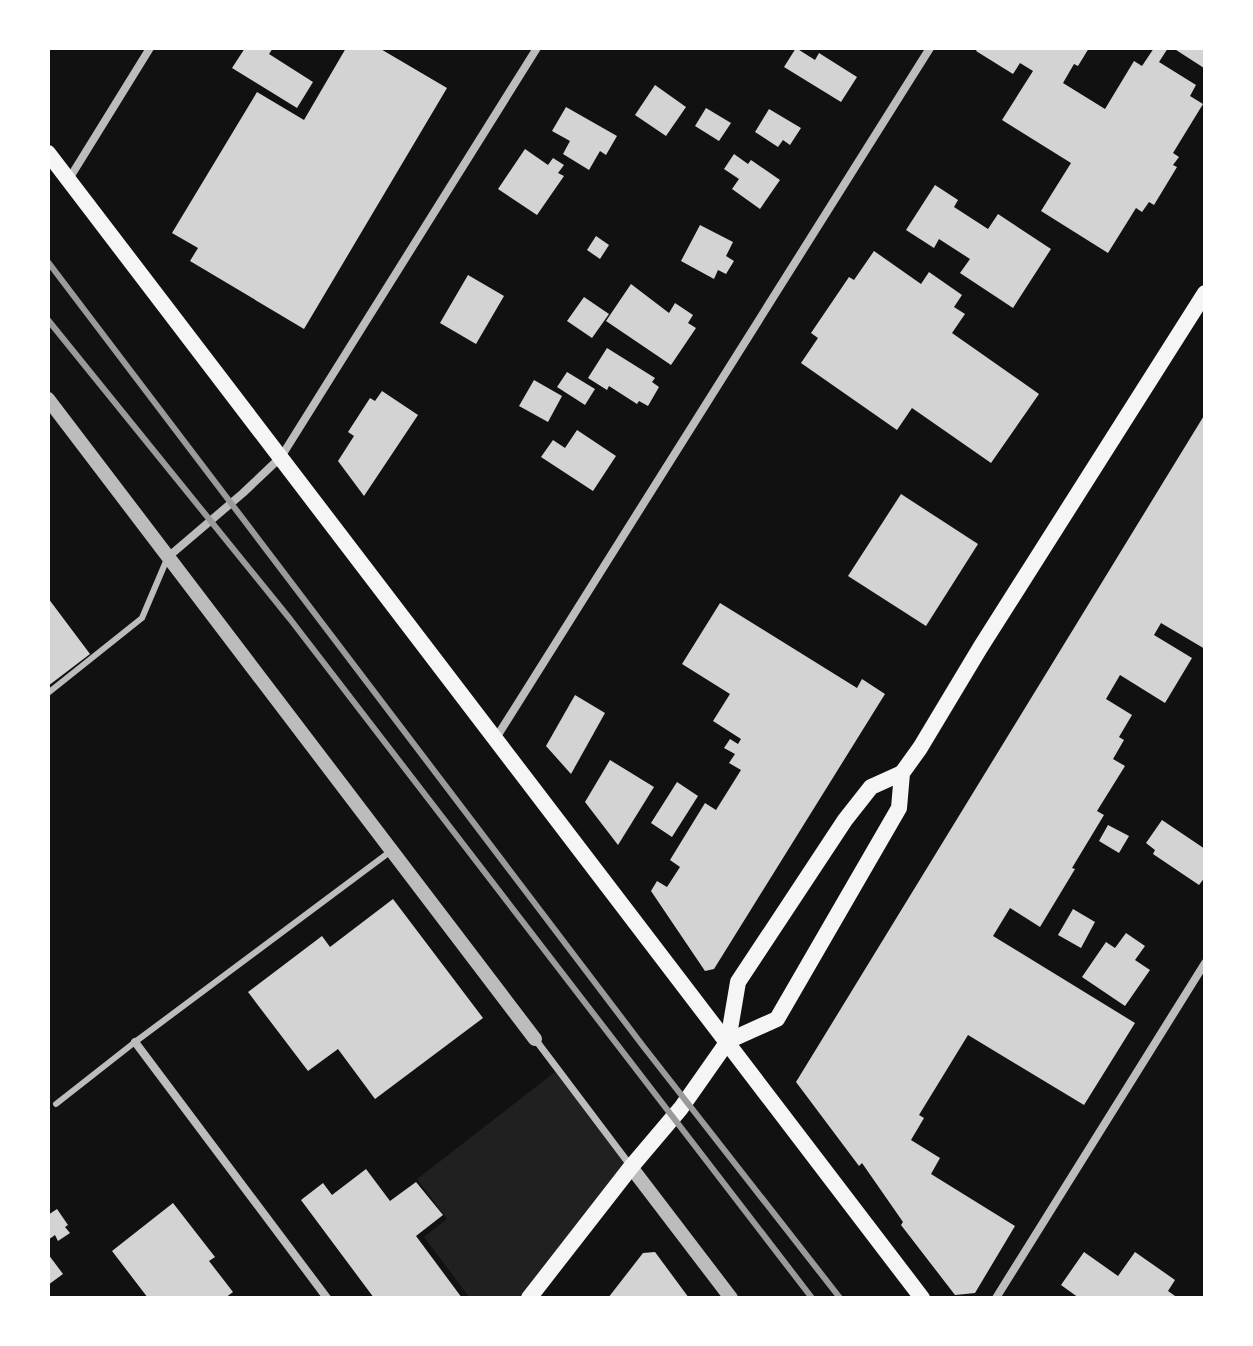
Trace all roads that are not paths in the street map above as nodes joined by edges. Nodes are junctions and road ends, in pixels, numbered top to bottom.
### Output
1 (150, 48) edge
2 (537, 48) edge
3 (930, 48) edge
4 (48, 153) edge
5 (68, 179) junction
6 (1205, 293) edge
7 (48, 399) edge
8 (281, 457) junction
9 (168, 557) junction
10 (48, 693) edge
11 (495, 738) junction
12 (902, 773) junction
13 (391, 851) junction
14 (1205, 963) edge
15 (535, 1039) joint
16 (728, 1041) junction
17 (135, 1042) junction
18 (56, 1104) dead end
19 (631, 1167) junction
20 (327, 1298) edge
21 (529, 1298) edge
22 (731, 1298) edge
23 (922, 1298) edge
24 (996, 1298) edge

1 - 5 street
2 - 8 street
3 - 11 street
4 - 5 main road
5 - 8 main road
6 - 12 main road
7 - 9 street
8 - 9 street
8 - 11 main road
9 - 10 lane
9 - 13 street
11 - 16 main road
12 - 16 main road
12 - 16 main road
13 - 15 street
13 - 17 lane
14 - 24 street
15 - 19 street
16 - 19 main road
16 - 23 main road
17 - 18 lane
17 - 20 street
19 - 21 main road
19 - 22 street

